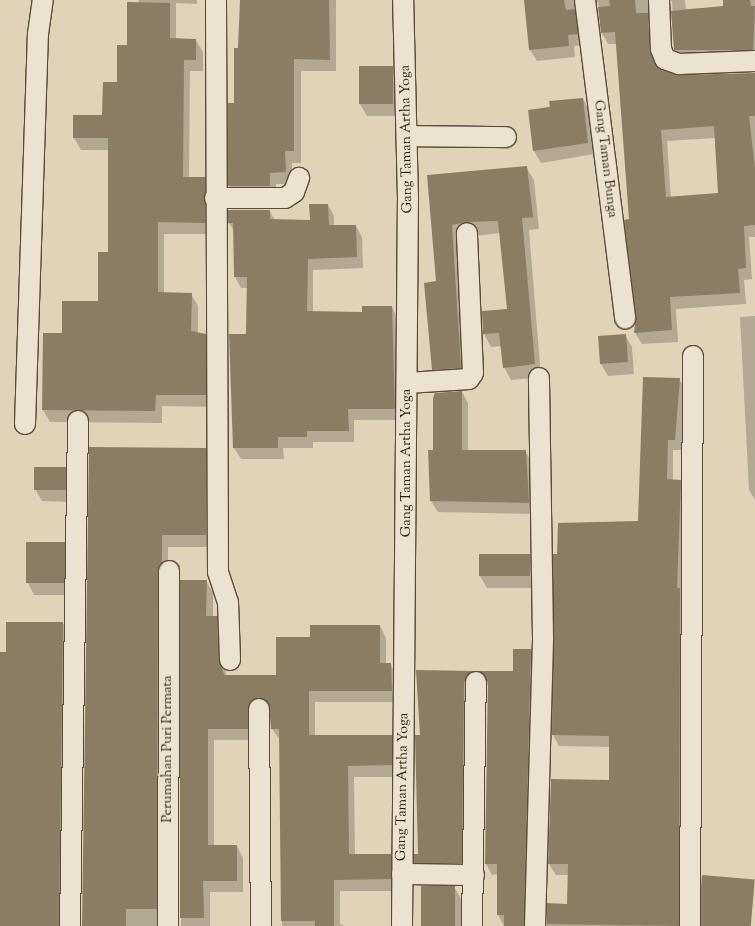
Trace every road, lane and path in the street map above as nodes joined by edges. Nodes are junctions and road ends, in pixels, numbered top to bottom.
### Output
1 (43, 0) edge
2 (216, 0) edge
3 (403, 0) edge
4 (585, 0) edge
5 (659, 0) edge
6 (755, 61) edge
7 (408, 136) junction
8 (506, 137) dead end
9 (299, 178) dead end
10 (214, 198) junction
11 (467, 233) dead end
12 (625, 318) dead end
13 (693, 356) dead end
14 (539, 378) dead end
15 (407, 383) junction
16 (78, 422) dead end
17 (25, 424) dead end
18 (169, 571) dead end
19 (230, 660) dead end
20 (476, 682) dead end
21 (259, 709) dead end
22 (402, 874) junction
23 (474, 875) junction
24 (70, 926) edge
25 (168, 926) edge
26 (261, 926) edge
27 (402, 926) edge
28 (472, 926) edge
29 (535, 926) edge
30 (690, 926) edge

1 - 17 street
2 - 10 street
3 - 7 street, Gang Taman Artha Yoga
4 - 12 street, Gang Taman Bunga
5 - 6 street
7 - 8 street
7 - 15 street, Gang Taman Artha Yoga
9 - 10 street
10 - 19 street
11 - 15 street
13 - 30 street
14 - 29 street
15 - 22 street, Gang Taman Artha Yoga
16 - 24 street
18 - 25 street, Perumahan Puri Permata
20 - 23 street
21 - 26 street
22 - 23 street
22 - 27 street, Gang Taman Artha Yoga
23 - 28 street

